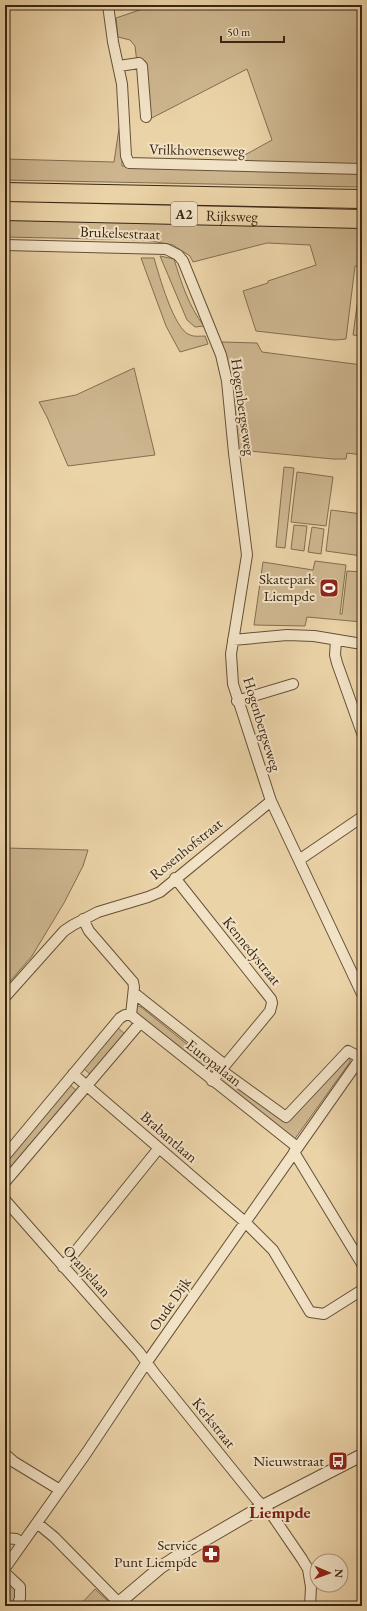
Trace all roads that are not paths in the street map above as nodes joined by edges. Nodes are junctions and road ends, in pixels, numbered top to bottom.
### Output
1 (108, 5) edge
2 (119, 66) junction
3 (146, 117) dead end
4 (362, 169) edge
5 (5, 192) edge
6 (362, 199) edge
7 (5, 210) edge
8 (362, 219) edge
9 (5, 245) edge
10 (210, 326) joint
11 (233, 640) junction
12 (336, 640) junction
13 (362, 644) edge
14 (293, 684) dead end
15 (237, 701) junction
16 (362, 733) edge
17 (271, 801) junction
18 (362, 817) edge
19 (299, 860) junction
20 (175, 878) junction
21 (83, 919) junction
22 (134, 993) junction
23 (362, 994) edge
24 (5, 997) edge
25 (131, 1015) junction
26 (140, 1023) junction
27 (361, 1057) edge
28 (223, 1068) junction
29 (73, 1074) junction
30 (212, 1081) junction
31 (86, 1086) junction
32 (286, 1117) joint
33 (159, 1148) junction
34 (296, 1149) junction
35 (5, 1156) edge
36 (5, 1182) edge
37 (5, 1200) edge
38 (246, 1222) junction
39 (362, 1264) edge
40 (63, 1267) junction
41 (362, 1290) edge
42 (147, 1362) junction
43 (5, 1454) edge
44 (362, 1455) edge
45 (60, 1490) junction
46 (263, 1506) junction
47 (37, 1523) junction
48 (5, 1538) edge
49 (22, 1543) junction
50 (5, 1568) edge
51 (5, 1574) edge
52 (117, 1605) edge
53 (17, 1606) edge
54 (310, 1606) edge

1 - 2 street, Vrilkhovenseweg
2 - 3 street
2 - 4 street, Vrilkhovenseweg
5 - 6 highway, Rijksweg / A2
7 - 8 highway, Rijksweg / A2
9 - 10 street, Brukelsestraat
10 - 11 street, Hogenbergseweg
11 - 12 street
11 - 15 street, Hogenbergseweg
12 - 13 street
12 - 16 street
14 - 15 street
15 - 17 street, Hogenbergseweg
17 - 19 street, Hogenbergseweg
17 - 20 street, Rosenhofstraat
18 - 19 street
19 - 23 street, Hogenbergseweg
20 - 21 street, Rosenhofstraat
20 - 28 street, Kennedystraat
21 - 22 street
21 - 24 street, Rosenhofstraat
22 - 25 street
22 - 28 street, Europalaan
25 - 26 street, Europalaan
25 - 29 street
26 - 30 street, Europalaan
26 - 31 street
27 - 32 street, Oude Dijk
27 - 34 street, Oude Dijk
28 - 30 street, Kennedystraat
28 - 32 street, Europalaan
29 - 31 street, Brabantlaan
29 - 35 street
30 - 34 street, Europalaan
31 - 33 street, Brabantlaan
31 - 36 street
33 - 38 street, Brabantlaan
33 - 40 street
34 - 38 street, Oude Dijk
34 - 39 street
37 - 40 street, Oranjelaan
38 - 41 street, Brabantlaan
38 - 42 street, Oude Dijk
40 - 42 street, Oranjelaan
42 - 45 street, Oude Dijk
42 - 46 street, Kerkstraat
43 - 45 street
44 - 46 street
45 - 47 street, Oude Dijk
46 - 52 street
46 - 54 street, Kerkstraat
47 - 49 street, Oude Dijk
47 - 52 street
48 - 49 street
49 - 50 street, Oude Dijk
51 - 53 street

